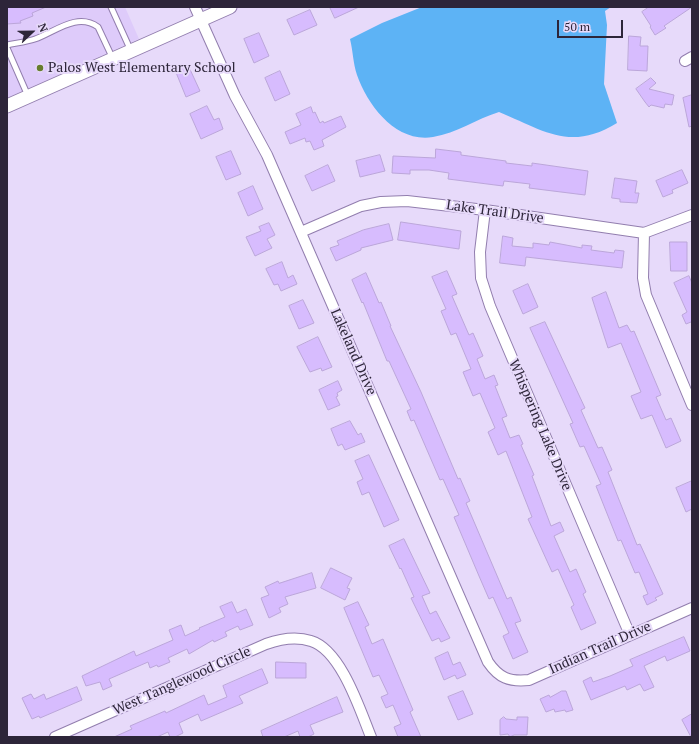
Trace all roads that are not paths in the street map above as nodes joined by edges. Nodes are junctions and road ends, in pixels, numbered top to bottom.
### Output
1 (111, 7) edge
2 (195, 7) edge
3 (230, 7) edge
4 (200, 20) junction
5 (7, 44) edge
6 (7, 48) edge
7 (131, 52) junction
8 (113, 60) junction
9 (29, 97) junction
10 (7, 106) edge
11 (485, 210) junction
12 (692, 215) edge
13 (301, 232) junction
14 (644, 233) junction
15 (692, 405) edge
16 (692, 608) edge
17 (630, 634) junction
18 (507, 678) joint
19 (368, 736) edge
20 (55, 737) edge

1 - 7 lane
2 - 4 street, Lakeland Drive
3 - 4 street
4 - 7 street
4 - 13 street, Lakeland Drive
5 - 8 lane
6 - 9 lane
7 - 8 street
8 - 9 street
9 - 10 street
11 - 13 street, Lake Trail Drive
11 - 14 street, Lake Trail Drive
11 - 17 street, Whispering Lake Drive
12 - 14 street, Lake Trail Drive
13 - 18 street, Lakeland Drive
14 - 15 street
16 - 17 street, Indian Trail Drive
17 - 18 street, Indian Trail Drive
19 - 20 street, West Tanglewood Circle

